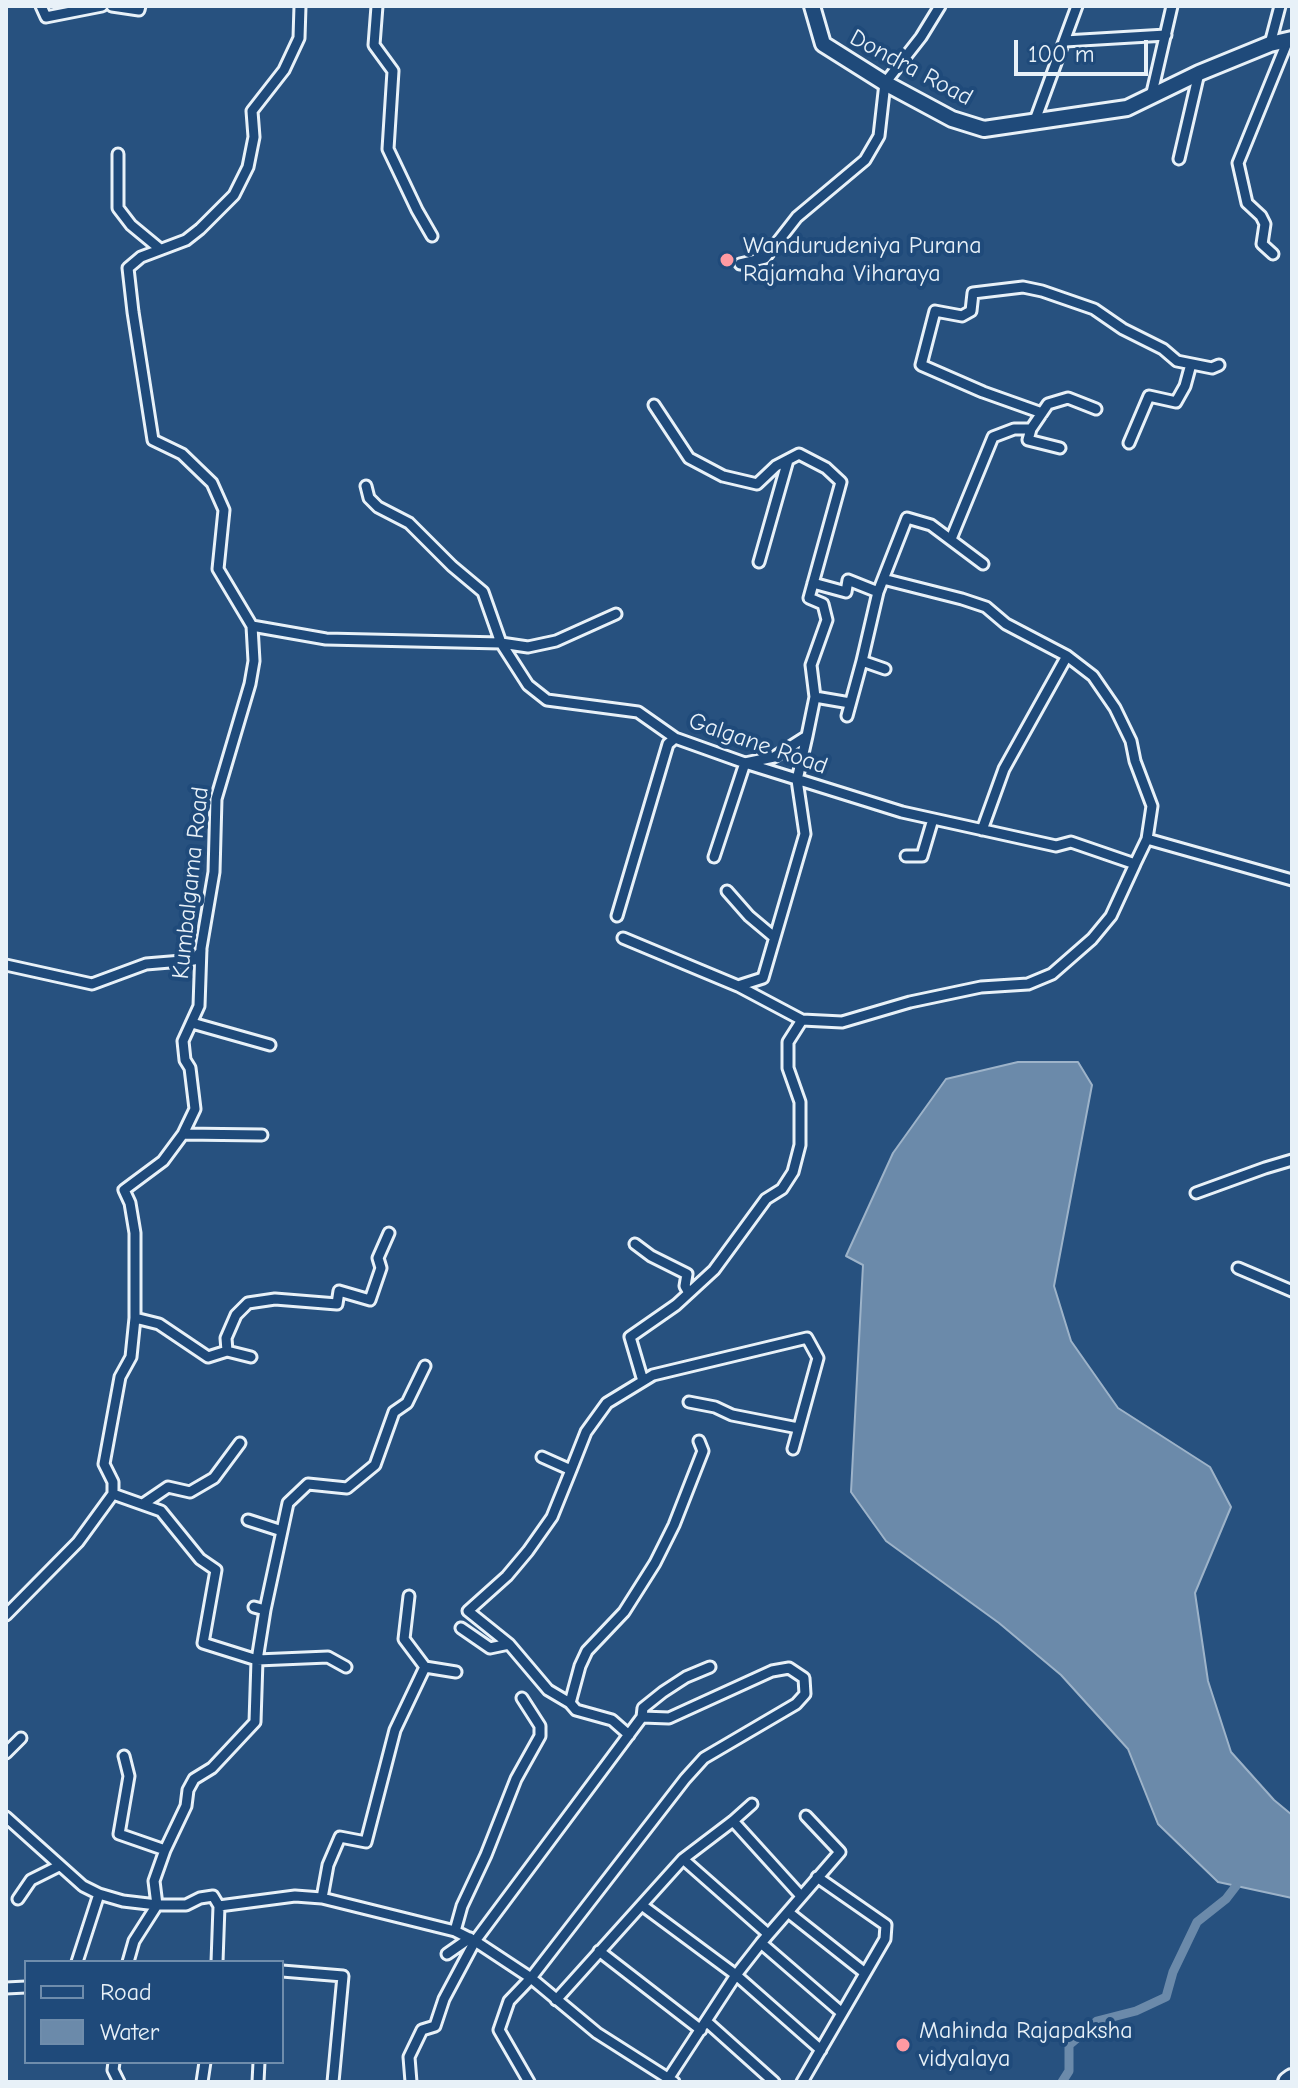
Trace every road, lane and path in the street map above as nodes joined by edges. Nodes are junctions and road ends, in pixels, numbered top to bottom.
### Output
1 (41, 6) edge
2 (102, 6) edge
3 (112, 6) edge
4 (140, 6) edge
5 (300, 6) edge
6 (377, 6) edge
7 (812, 6) edge
8 (940, 6) edge
9 (1077, 6) edge
10 (1172, 6) edge
11 (1280, 6) edge
12 (1166, 35) junction
13 (1290, 40) edge
14 (1065, 41) junction
15 (1270, 44) junction
16 (1199, 73) junction
17 (885, 83) junction
18 (1151, 97) junction
19 (1034, 123) junction
20 (118, 154) dead end
21 (1179, 159) dead end
22 (432, 236) dead end
23 (160, 249) junction
24 (1273, 254) dead end
25 (740, 264) dead end
26 (1191, 364) junction
27 (1219, 365) dead end
28 (654, 405) dead end
29 (1096, 409) dead end
30 (1042, 413) junction
31 (1031, 429) junction
32 (1129, 443) dead end
33 (1060, 448) dead end
34 (788, 460) junction
35 (366, 486) dead end
36 (951, 539) junction
37 (759, 562) dead end
38 (983, 564) dead end
39 (883, 579) junction
40 (813, 583) junction
41 (878, 592) junction
42 (616, 614) dead end
43 (252, 626) junction
44 (501, 643) junction
45 (1067, 656) junction
46 (862, 661) junction
47 (885, 669) dead end
48 (815, 697) junction
49 (850, 703) junction
50 (847, 716) dead end
51 (807, 736) junction
52 (675, 738) junction
53 (745, 763) junction
54 (797, 780) junction
55 (933, 819) junction
56 (982, 830) junction
57 (1147, 839) junction
58 (906, 856) dead end
59 (714, 857) dead end
60 (1135, 864) junction
61 (1292, 880) edge
62 (727, 891) dead end
63 (617, 916) dead end
64 (774, 937) junction
65 (623, 938) dead end
66 (201, 948) junction
67 (1069, 958) dead end
68 (6, 965) edge
69 (738, 986) junction
70 (802, 1020) junction
71 (192, 1023) junction
72 (270, 1045) dead end
73 (183, 1134) junction
74 (262, 1135) dead end
75 (1292, 1160) edge
76 (1196, 1193) dead end
77 (389, 1233) dead end
78 (635, 1244) dead end
79 (1238, 1268) dead end
80 (1292, 1291) edge
81 (689, 1293) junction
82 (135, 1318) junction
83 (227, 1351) junction
84 (251, 1357) dead end
85 (425, 1366) dead end
86 (643, 1381) junction
87 (689, 1402) dead end
88 (798, 1428) junction
89 (699, 1441) dead end
90 (240, 1443) dead end
91 (793, 1449) dead end
92 (542, 1457) dead end
93 (571, 1470) junction
94 (113, 1494) junction
95 (143, 1504) junction
96 (248, 1520) dead end
97 (282, 1531) junction
98 (409, 1596) dead end
99 (254, 1607) dead end
100 (265, 1610) junction
101 (6, 1615) edge
102 (461, 1628) dead end
103 (509, 1644) junction
104 (257, 1660) junction
105 (346, 1667) dead end
106 (425, 1667) junction
107 (710, 1667) dead end
108 (456, 1672) dead end
109 (522, 1698) dead end
110 (570, 1703) junction
111 (642, 1717) junction
112 (629, 1735) junction
113 (21, 1738) dead end
114 (6, 1753) edge
115 (124, 1756) dead end
116 (752, 1804) dead end
117 (806, 1816) dead end
118 (6, 1817) edge
119 (733, 1821) junction
120 (165, 1850) junction
121 (683, 1859) junction
122 (59, 1866) junction
123 (817, 1877) junction
124 (99, 1894) junction
125 (801, 1896) junction
126 (322, 1898) junction
127 (18, 1899) dead end
128 (157, 1905) junction
129 (219, 1906) junction
130 (643, 1906) junction
131 (788, 1912) junction
132 (455, 1931) junction
133 (768, 1934) junction
134 (473, 1939) junction
135 (761, 1943) junction
136 (599, 1951) junction
137 (447, 1954) dead end
138 (78, 1960) edge
139 (129, 1960) edge
140 (217, 1960) edge
141 (284, 1971) edge
142 (865, 1973) junction
143 (736, 1975) junction
144 (531, 1978) junction
145 (556, 2000) junction
146 (842, 2013) junction
147 (703, 2026) junction
148 (821, 2050) junction
149 (671, 2080) edge
150 (333, 2082) edge
151 (411, 2082) edge
152 (529, 2082) edge
153 (774, 2082) edge
154 (802, 2082) edge

1 - 2 street
3 - 4 street
5 - 23 street, Kumbalgama Road
6 - 22 street
7 - 17 street, Dondra Road
8 - 17 street
9 - 14 street
10 - 12 street
11 - 15 street
12 - 14 street
12 - 18 street
13 - 15 street, Dondra Road
13 - 24 street
14 - 19 street
15 - 16 street, Dondra Road
16 - 18 street, Dondra Road
16 - 21 street
17 - 19 street, Dondra Road
17 - 25 street
18 - 19 street, Dondra Road
20 - 23 street
23 - 43 street, Kumbalgama Road
26 - 27 street
26 - 30 street
26 - 32 street
28 - 34 street
29 - 30 street
30 - 31 street
31 - 33 street
31 - 36 street
34 - 37 street
34 - 40 street
35 - 44 street, Galgane Road
36 - 38 street
36 - 39 street
39 - 41 street
39 - 45 street
40 - 41 street
40 - 48 street
41 - 46 street
42 - 44 street
43 - 44 street
43 - 66 street, Kumbalgama Road
44 - 52 street, Galgane Road
45 - 56 street
45 - 57 street
46 - 47 street
46 - 49 street
48 - 49 street
48 - 51 street
49 - 50 street
51 - 53 street
51 - 54 street
52 - 53 street, Galgane Road
52 - 63 street
53 - 54 street, Galgane Road
53 - 59 street
54 - 55 street, Galgane Road
54 - 64 street
55 - 56 street, Galgane Road
55 - 58 street
56 - 60 street, Galgane Road
57 - 60 street
57 - 61 street
60 - 67 street
60 - 70 street
62 - 64 street
64 - 69 street
65 - 69 street
66 - 68 street
66 - 71 street, Kumbalgama Road
69 - 70 street
70 - 81 street
71 - 72 street
71 - 73 street, Kumbalgama Road
73 - 74 street
73 - 82 street, Kumbalgama Road
75 - 76 street
77 - 83 street
78 - 81 street
79 - 80 street
81 - 86 street
82 - 83 street
82 - 94 street, Kumbalgama Road
83 - 84 street
85 - 97 street
86 - 88 street
86 - 93 street
87 - 88 street
88 - 91 street
89 - 110 street
90 - 95 street
92 - 93 street
93 - 103 street
94 - 95 street
94 - 101 street
95 - 104 street
96 - 97 street
97 - 100 street
98 - 106 street
99 - 100 street
100 - 104 street
102 - 103 street
103 - 110 street
104 - 105 street
104 - 120 street
106 - 108 street
106 - 126 street
107 - 111 street
109 - 132 street
110 - 112 street
111 - 112 street
111 - 144 street
112 - 134 street
113 - 114 street
115 - 120 street
116 - 119 street
117 - 123 street
118 - 122 street
119 - 121 street
119 - 125 street
120 - 128 street
121 - 130 street
121 - 133 street
122 - 124 street
122 - 127 street
123 - 125 street
123 - 142 street
124 - 128 street
124 - 138 street
125 - 131 street
126 - 129 street
126 - 132 street
128 - 129 street
128 - 139 street
129 - 140 street
130 - 136 street
130 - 143 street
131 - 133 street
131 - 142 street
132 - 134 street
133 - 135 street
134 - 137 street
134 - 144 street
134 - 151 street
135 - 143 street
135 - 146 street
136 - 145 street
136 - 147 street
141 - 150 street
142 - 146 street
143 - 147 street
143 - 148 street
144 - 145 street
144 - 152 street
145 - 149 street
146 - 148 street
147 - 149 street
147 - 153 street
148 - 154 street

